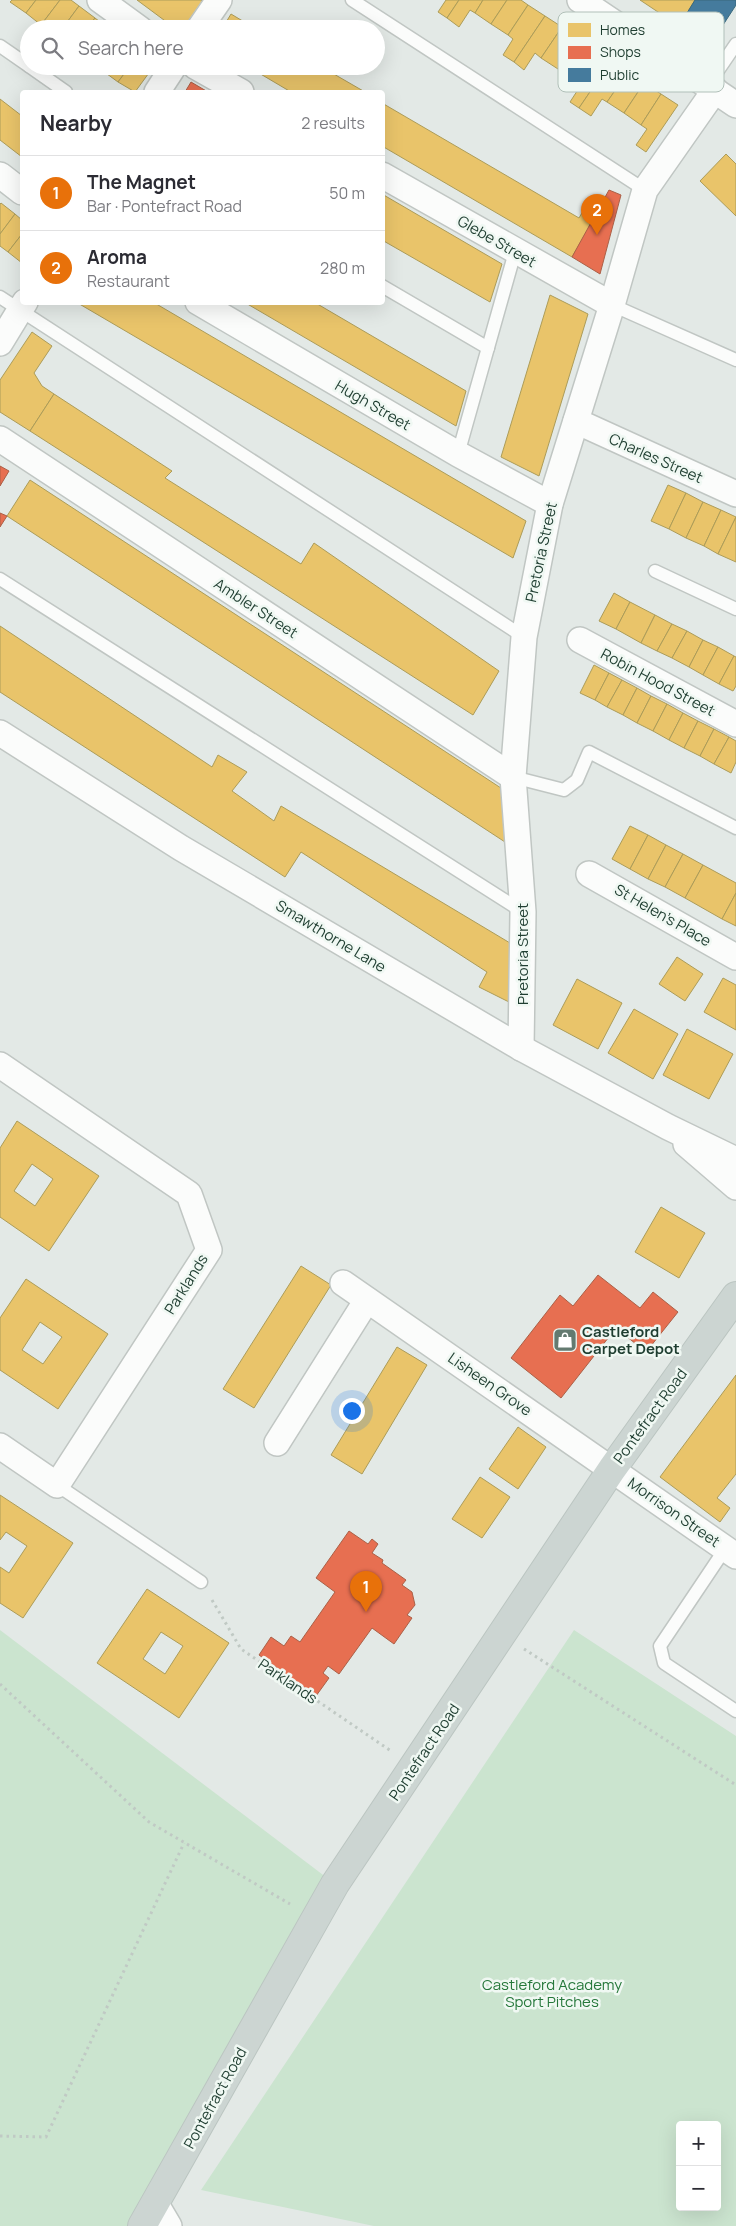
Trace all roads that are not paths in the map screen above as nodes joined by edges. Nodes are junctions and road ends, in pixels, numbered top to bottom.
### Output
1 (100, 0) edge
2 (219, 0) edge
3 (352, 0) edge
4 (580, 0) edge
5 (598, 12) edge
6 (128, 20) edge
7 (205, 20) edge
8 (383, 20) edge
9 (385, 21) edge
10 (736, 44) edge
11 (0, 46) edge
12 (20, 60) edge
13 (724, 66) edge
14 (42, 75) edge
15 (168, 75) edge
16 (211, 75) edge
17 (63, 90) edge
18 (158, 90) edge
19 (237, 90) edge
20 (709, 92) edge
21 (718, 92) edge
22 (736, 105) edge
23 (0, 175) edge
24 (385, 177) edge
25 (20, 190) edge
26 (645, 190) junction
27 (515, 252) junction
28 (385, 288) edge
29 (15, 303) edge
30 (203, 305) edge
31 (612, 305) junction
32 (0, 343) edge
33 (488, 348) junction
34 (736, 360) edge
35 (576, 421) junction
36 (0, 439) edge
37 (458, 454) junction
38 (736, 494) edge
39 (550, 504) junction
40 (655, 571) dead end
41 (0, 579) edge
42 (736, 609) edge
43 (524, 637) junction
44 (580, 640) dead end
45 (736, 724) edge
46 (0, 733) edge
47 (513, 777) junction
48 (736, 828) edge
49 (589, 874) dead end
50 (523, 912) junction
51 (736, 957) edge
52 (521, 1048) junction
53 (0, 1065) edge
54 (668, 1127) junction
55 (736, 1160) edge
56 (736, 1187) edge
57 (343, 1283) dead end
58 (736, 1296) edge
59 (367, 1300) junction
60 (277, 1443) dead end
61 (0, 1446) edge
62 (612, 1469) junction
63 (57, 1485) junction
64 (731, 1552) edge
65 (201, 1582) road end
66 (736, 1711) edge
67 (156, 2219) edge

1 - 6 street
2 - 7 street
3 - 8 lane
4 - 5 street
9 - 26 lane
10 - 13 lane
11 - 12 lane
14 - 17 lane
15 - 18 street
16 - 19 street
20 - 26 street, Pretoria Street
21 - 22 street
23 - 25 street
24 - 27 street, Glebe Street
26 - 31 street, Pretoria Street
27 - 31 street, Glebe Street
27 - 33 lane
28 - 33 lane
29 - 32 street
29 - 43 lane
30 - 37 street, Hugh Street
31 - 34 lane
31 - 35 street, Pretoria Street
33 - 37 lane
35 - 38 street, Charles Street
35 - 39 street, Pretoria Street
36 - 47 street, Ambler Street
37 - 39 street, Hugh Street
39 - 43 street, Pretoria Street
40 - 42 lane
41 - 50 lane
43 - 47 street, Pretoria Street
44 - 45 street, Robin Hood Street
46 - 52 street, Smawthorne Lane
47 - 48 lane
47 - 50 street, Pretoria Street
49 - 51 street, St Helen's Place
50 - 52 street, Pretoria Street
52 - 54 street, Smawthorne Lane
53 - 63 street, Parklands
54 - 55 street, Smawthorne Lane
54 - 56 street, Smawthorne Lane
57 - 59 street, Lisheen Grove
58 - 62 main road, Pontefract Road
59 - 60 street
59 - 62 street, Lisheen Grove
61 - 63 street
62 - 64 street, Morrison Street
62 - 67 main road, Pontefract Road
63 - 65 lane
64 - 66 lane

